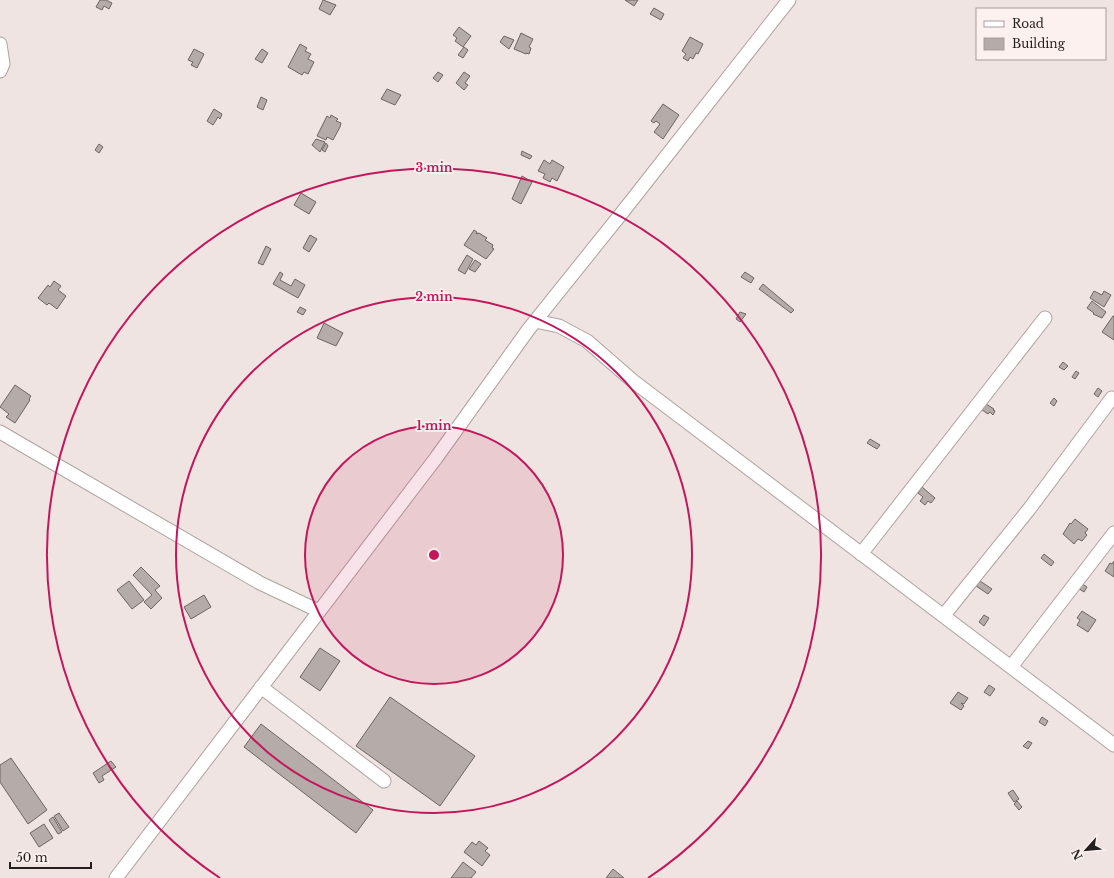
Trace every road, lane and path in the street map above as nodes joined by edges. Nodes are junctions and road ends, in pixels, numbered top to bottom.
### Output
1 (789, 0) edge
2 (0, 44) edge
3 (0, 71) edge
4 (1045, 318) dead end
5 (535, 321) junction
6 (1112, 398) dead end
7 (0, 432) edge
8 (1114, 533) edge
9 (861, 554) junction
10 (319, 611) junction
11 (944, 615) junction
12 (1011, 667) junction
13 (261, 687) junction
14 (1114, 745) edge
15 (384, 781) dead end
16 (116, 878) edge

1 - 5 street
2 - 3 street
4 - 9 street
5 - 9 street
5 - 10 street
6 - 11 street
7 - 10 street
8 - 12 street
9 - 11 street
10 - 13 street
11 - 12 street
12 - 14 street
13 - 15 street
13 - 16 street

